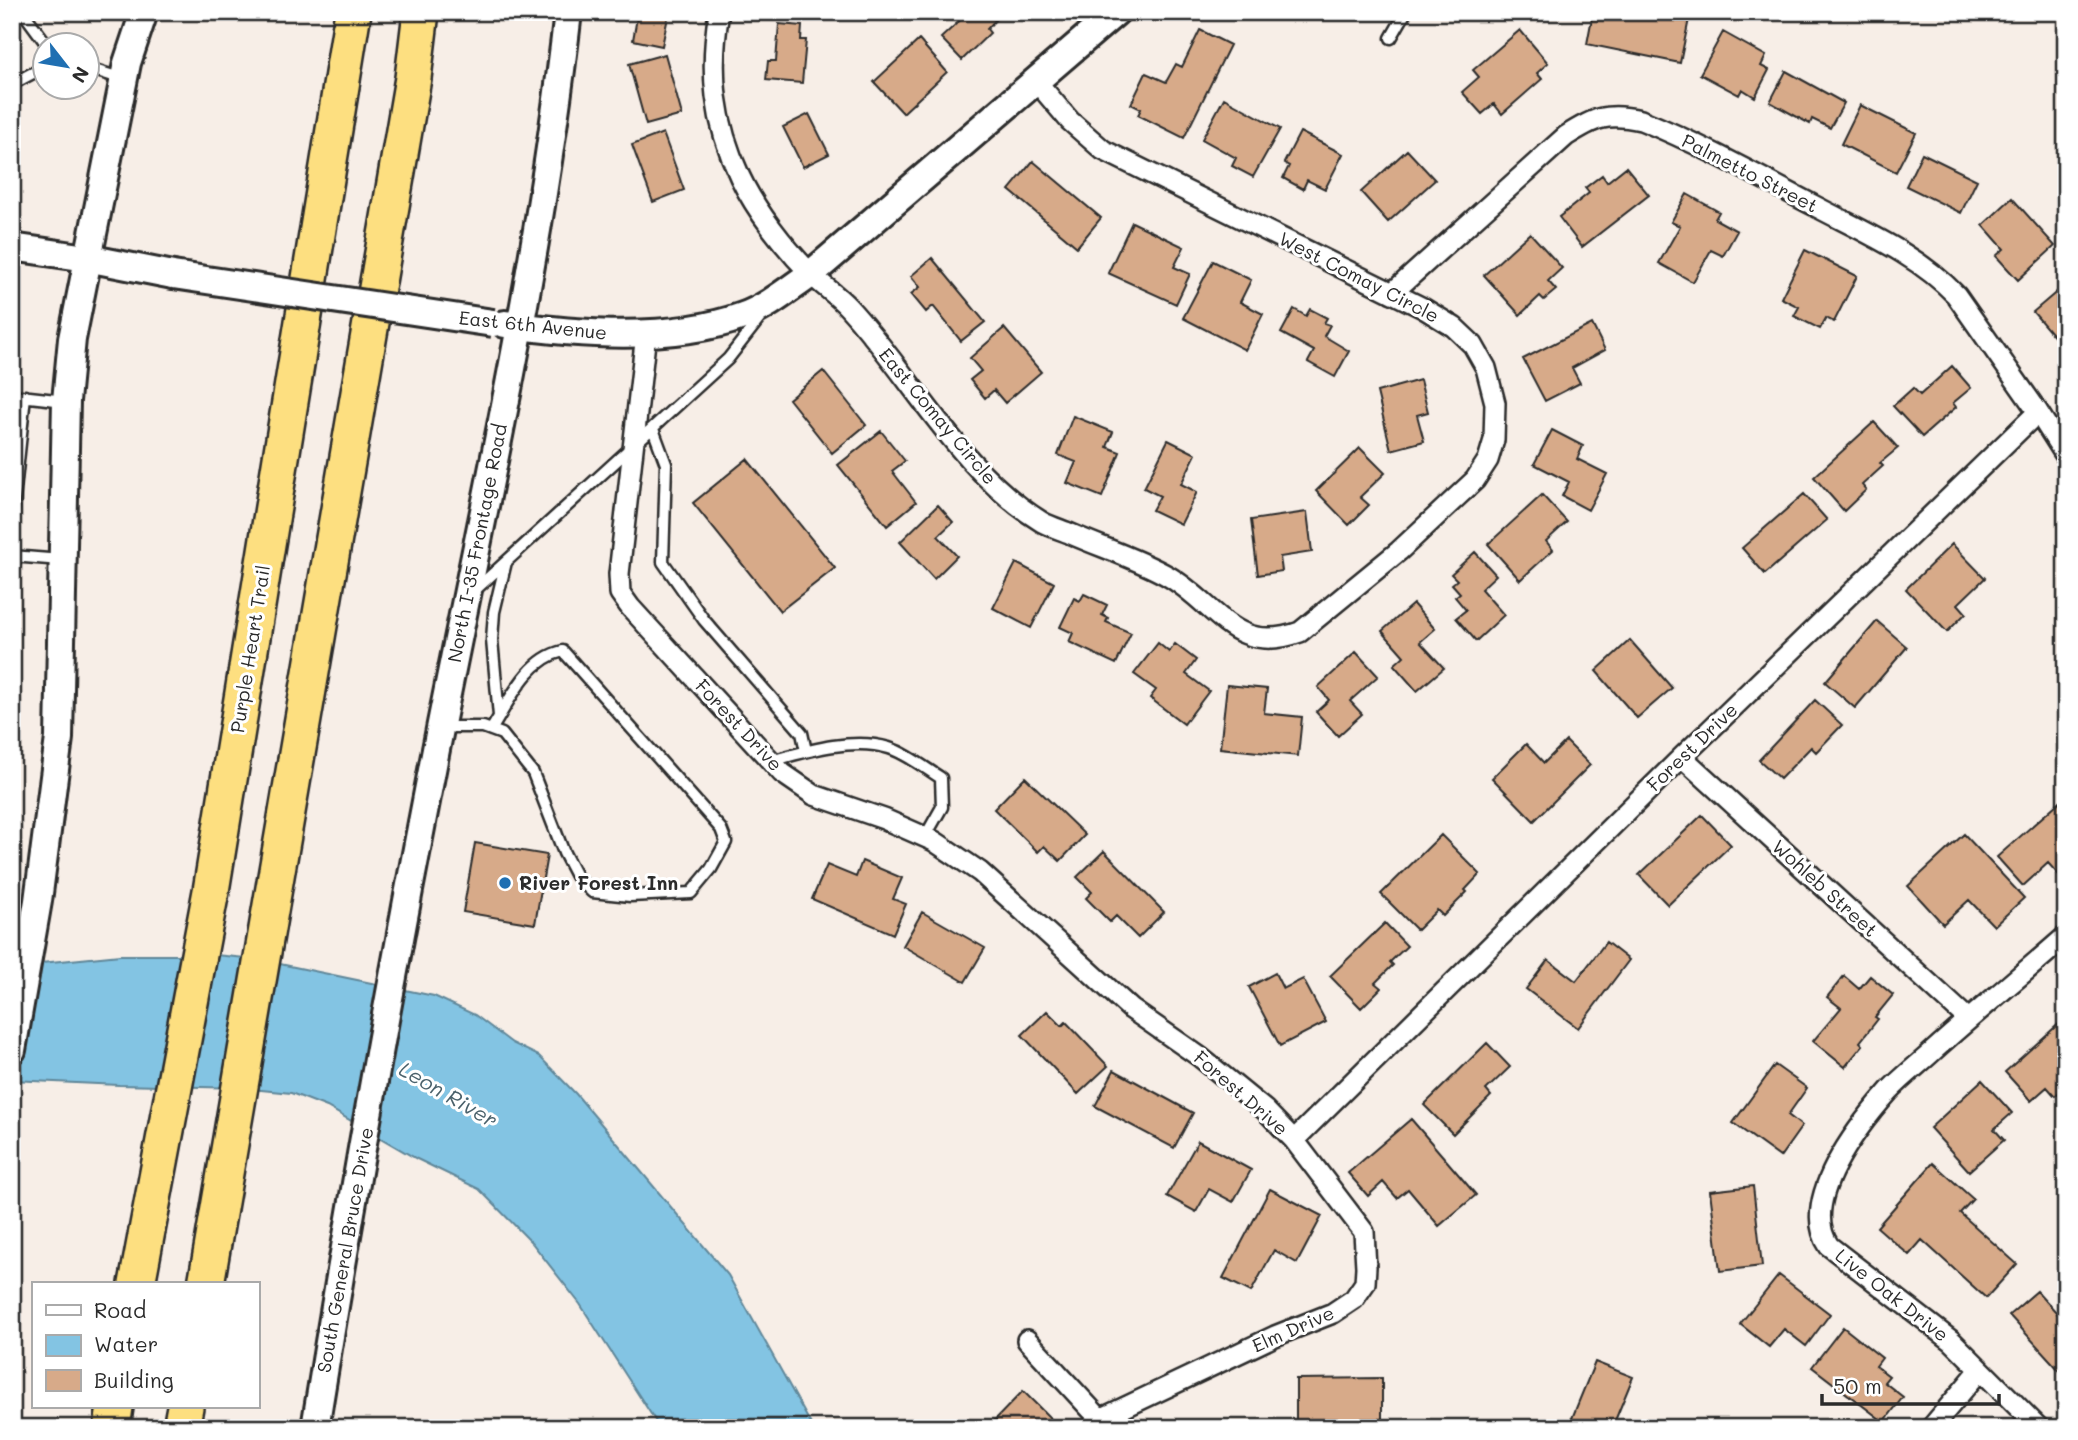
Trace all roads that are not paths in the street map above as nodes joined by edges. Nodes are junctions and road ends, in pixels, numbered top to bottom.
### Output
1 (23, 12) edge
2 (144, 12) edge
3 (339, 12) edge
4 (353, 12) edge
5 (421, 12) edge
6 (432, 12) edge
7 (568, 12) edge
8 (719, 12) edge
9 (1116, 12) edge
10 (1406, 12) edge
11 (38, 32) edge
12 (1391, 38) dead end
13 (32, 73) edge
14 (102, 73) edge
15 (413, 78) junction
16 (123, 80) junction
17 (1036, 81) junction
18 (12, 84) edge
19 (329, 151) junction
20 (12, 247) edge
21 (88, 258) junction
22 (811, 274) junction
23 (1392, 293) junction
24 (772, 301) junction
25 (520, 327) junction
26 (646, 333) junction
27 (12, 395) edge
28 (25, 396) junction
29 (66, 401) junction
30 (2038, 412) junction
31 (653, 429) junction
32 (634, 446) junction
33 (2066, 456) edge
34 (12, 519) edge
35 (1399, 551) joint
36 (12, 556) edge
37 (63, 561) junction
38 (506, 561) junction
39 (467, 597) junction
40 (499, 716) junction
41 (441, 727) junction
42 (491, 730) junction
43 (806, 751) junction
44 (1682, 757) junction
45 (771, 761) junction
46 (925, 837) junction
47 (2066, 936) edge
48 (1968, 1018) junction
49 (12, 1050) edge
50 (376, 1072) joint
51 (1294, 1140) junction
52 (137, 1282) edge
53 (206, 1282) edge
54 (1027, 1340) dead end
55 (1980, 1370) junction
56 (115, 1408) edge
57 (185, 1408) edge
58 (1102, 1424) edge
59 (111, 1428) edge
60 (181, 1428) edge
61 (314, 1428) edge
62 (1931, 1428) edge
63 (2039, 1428) edge

1 - 11 lane
2 - 16 main road
3 - 19 highway
4 - 19 highway, Purple Heart Trail
5 - 15 highway
6 - 15 highway
7 - 25 main road, North I-35 Frontage Road
8 - 22 street, East Comay Circle
9 - 17 main road, East 6th Avenue
10 - 12 lane
13 - 18 lane
14 - 16 lane
15 - 53 highway
16 - 21 main road
17 - 22 main road, East 6th Avenue
17 - 23 street, West Comay Circle
19 - 52 highway, Purple Heart Trail
20 - 21 main road, East 6th Avenue
21 - 25 main road, East 6th Avenue, bridge
21 - 29 main road
22 - 24 main road, East 6th Avenue
22 - 35 street, East Comay Circle
23 - 30 street, Palmetto Street
23 - 35 street, West Comay Circle
24 - 26 main road, East 6th Avenue
24 - 31 lane
25 - 26 main road, East 6th Avenue
25 - 39 main road, North I-35 Frontage Road
26 - 32 street, Forest Drive
27 - 28 lane
28 - 29 lane
28 - 34 lane
29 - 37 main road
30 - 33 street, Palmetto Street
30 - 44 street, Forest Drive
31 - 32 lane
31 - 43 lane
32 - 38 lane
32 - 45 street, Forest Drive
36 - 37 lane
37 - 49 main road
38 - 39 lane
38 - 40 lane
39 - 41 main road, North I-35 Frontage Road
40 - 42 lane
40 - 42 lane
41 - 42 lane
41 - 50 main road, North I-35 Frontage Road
43 - 45 lane
43 - 46 lane
44 - 48 street, Wohleb Street
44 - 51 street, Forest Drive
45 - 46 street, Forest Drive
46 - 51 street, Forest Drive
47 - 48 street, Live Oak Drive
48 - 55 street, Live Oak Drive
50 - 61 main road, South General Bruce Drive
51 - 58 street, Elm Drive
54 - 58 street
55 - 62 street
55 - 63 street, Live Oak Drive
56 - 59 highway
57 - 60 highway

